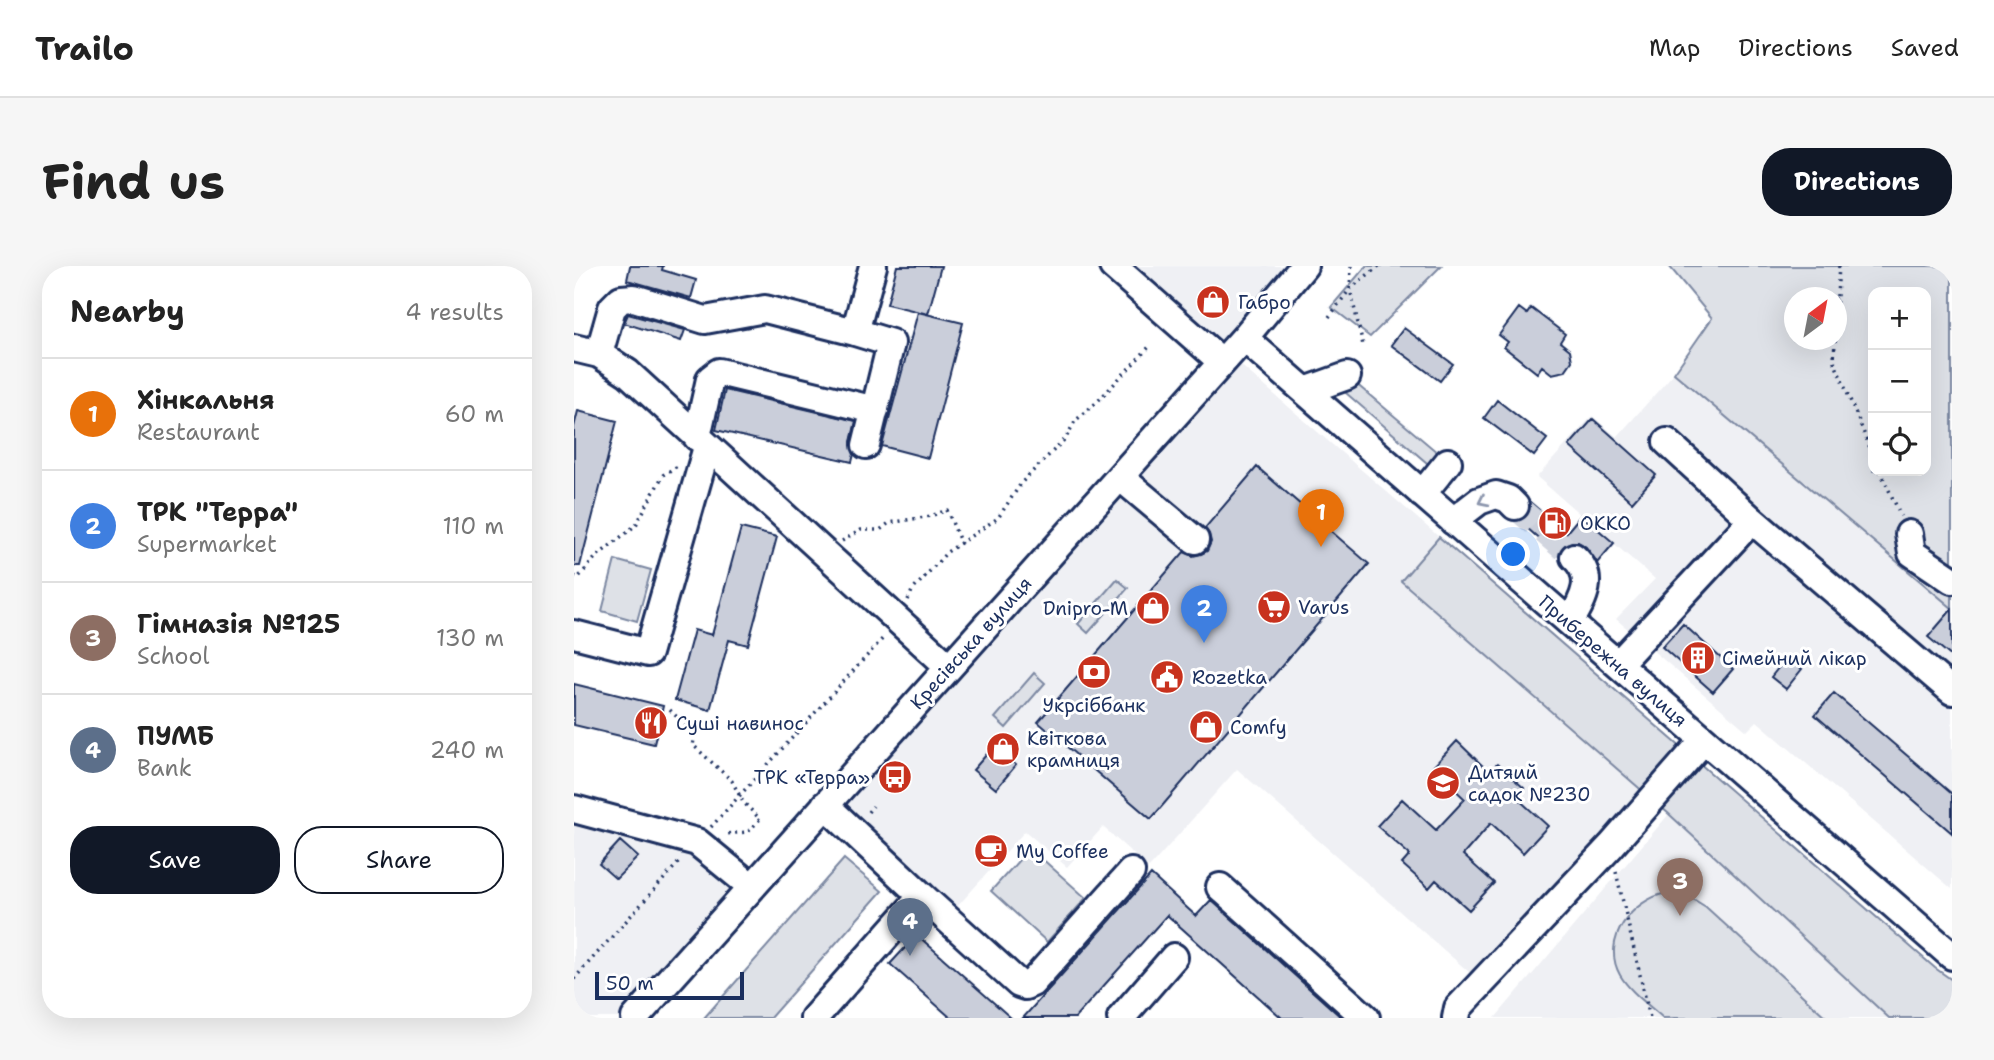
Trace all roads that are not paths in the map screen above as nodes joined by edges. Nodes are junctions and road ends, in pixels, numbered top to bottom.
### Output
1 (873, 266) edge
2 (1113, 266) edge
3 (1304, 266) edge
4 (855, 332) junction
5 (1244, 338) junction
6 (587, 351) edge
7 (1222, 362) junction
8 (1347, 376) dead end
9 (1305, 391) junction
10 (875, 410) junction
11 (702, 442) junction
12 (1667, 442) dead end
13 (866, 445) dead end
14 (1448, 462) dead end
15 (1119, 477) junction
16 (1422, 494) junction
17 (1515, 506) tunnel mouth
18 (1453, 520) junction
19 (1752, 520) junction
20 (1909, 534) road end
21 (1195, 540) dead end
22 (1574, 557) tunnel mouth
23 (1952, 580) edge
24 (1570, 622) junction
25 (574, 634) edge
26 (1618, 664) junction
27 (949, 667) junction
28 (1952, 691) edge
29 (1704, 740) junction
30 (825, 805) junction
31 (574, 809) edge
32 (1132, 872) dead end
33 (752, 887) junction
34 (1220, 887) dead end
35 (922, 896) junction
36 (1952, 956) edge
37 (1174, 957) dead end
38 (828, 1013) edge
39 (1135, 1013) edge
40 (635, 1018) edge
41 (1366, 1018) edge
42 (1456, 1018) edge

1 - 4 street
2 - 7 street
3 - 5 street, Кресівська вулиця
4 - 6 street
4 - 10 street
5 - 7 street, Кресівська вулиця
5 - 9 street, Прибережна вулиця
6 - 11 street
7 - 15 street, Кресівська вулиця
8 - 9 street
9 - 16 street, Прибережна вулиця
10 - 11 street
10 - 13 street
11 - 25 street
11 - 27 street
12 - 19 street
14 - 16 street
15 - 21 street
15 - 27 street, Кресівська вулиця
16 - 18 street, Прибережна вулиця
17 -> 18 street
18 - 24 street, Прибережна вулиця
19 - 26 street
19 - 28 street
20 - 23 street
22 - 24 street
24 - 26 street, Прибережна вулиця
26 - 29 street, Прибережна вулиця
27 - 30 street, Кресівська вулиця
29 - 36 street, Прибережна вулиця
29 - 42 street
30 - 33 street, Кресівська вулиця
30 - 35 street
31 - 33 street
32 - 35 street
33 - 40 street, Кресівська вулиця
34 - 41 street
35 - 38 street
37 - 39 street

